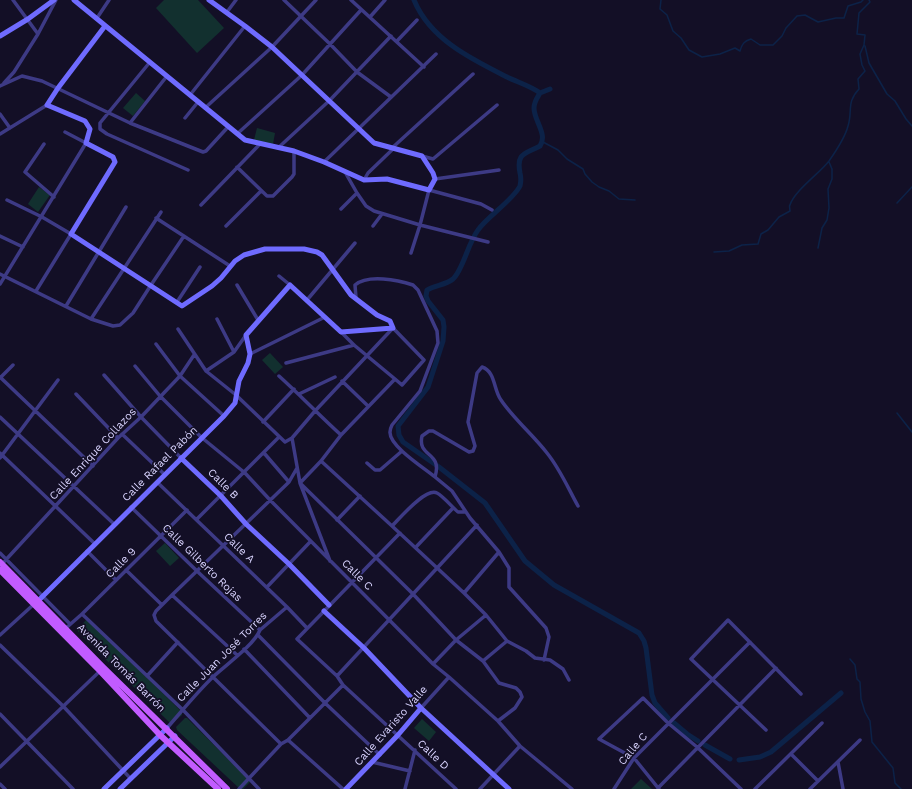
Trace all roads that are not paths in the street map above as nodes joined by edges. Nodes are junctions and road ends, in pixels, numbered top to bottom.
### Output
1 (14, 0) edge
2 (55, 0) edge
3 (74, 0) edge
4 (109, 0) edge
5 (209, 0) edge
6 (236, 0) edge
7 (284, 0) edge
8 (316, 0) edge
9 (351, 0) edge
10 (385, 0) edge
11 (362, 10) junction
12 (227, 12) junction
13 (301, 16) junction
14 (370, 17) junction
15 (97, 18) junction
16 (28, 19) junction
17 (417, 20) dead end
18 (105, 26) junction
19 (245, 26) junction
20 (38, 34) junction
21 (0, 36) edge
22 (392, 36) junction
23 (397, 41) junction
24 (330, 44) junction
25 (272, 47) junction
26 (436, 54) dead end
27 (150, 62) junction
28 (424, 66) junction
29 (357, 72) junction
30 (473, 74) dead end
31 (302, 75) junction
32 (167, 76) junction
33 (0, 86) edge
34 (58, 88) junction
35 (190, 95) junction
36 (391, 97) junction
37 (330, 100) junction
38 (198, 102) junction
39 (47, 105) junction
40 (497, 105) dead end
41 (205, 108) junction
42 (108, 112) junction
43 (0, 114) edge
44 (185, 118) dead end
45 (130, 123) junction
46 (228, 127) junction
47 (10, 128) junction
48 (359, 128) junction
49 (64, 132) dead end
50 (0, 134) edge
51 (237, 134) junction
52 (86, 143) junction
53 (44, 144) dead end
54 (260, 144) junction
55 (278, 148) junction
56 (393, 148) junction
57 (294, 152) junction
58 (422, 156) junction
59 (324, 162) junction
60 (237, 167) junction
61 (188, 170) dead end
62 (499, 170) dead end
63 (345, 172) junction
64 (435, 179) junction
65 (364, 180) junction
66 (429, 190) junction
67 (261, 191) junction
68 (357, 193) junction
69 (54, 197) junction
70 (7, 200) dead end
71 (201, 205) dead end
72 (126, 207) dead end
73 (341, 209) dead end
74 (492, 210) dead end
75 (161, 212) dead end
76 (382, 214) junction
77 (42, 217) junction
78 (156, 218) junction
79 (420, 225) junction
80 (226, 226) dead end
81 (373, 226) dead end
82 (71, 234) junction
83 (0, 236) edge
84 (184, 236) junction
85 (488, 242) dead end
86 (355, 243) dead end
87 (23, 247) junction
88 (98, 252) junction
89 (411, 253) dead end
90 (230, 266) junction
91 (200, 267) dead end
92 (124, 268) junction
93 (332, 270) junction
94 (0, 274) edge
95 (5, 276) junction
96 (280, 276) dead end
97 (0, 284) edge
98 (151, 285) junction
99 (238, 285) dead end
100 (290, 285) junction
101 (36, 291) junction
102 (307, 300) junction
103 (356, 300) junction
104 (177, 302) junction
105 (66, 306) junction
106 (325, 317) junction
107 (217, 318) dead end
108 (91, 319) junction
109 (258, 320) junction
110 (393, 328) junction
111 (178, 329) dead end
112 (341, 332) junction
113 (246, 335) junction
114 (156, 344) dead end
115 (354, 345) junction
116 (234, 352) junction
117 (250, 354) junction
118 (194, 355) junction
119 (367, 355) junction
120 (286, 363) dead end
121 (13, 365) dead end
122 (135, 366) dead end
123 (206, 371) junction
124 (104, 375) dead end
125 (180, 376) junction
126 (279, 376) dead end
127 (335, 377) dead end
128 (0, 378) edge
129 (395, 379) junction
130 (58, 380) dead end
131 (342, 381) junction
132 (294, 390) junction
133 (76, 394) dead end
134 (299, 394) junction
135 (236, 395) junction
136 (160, 396) junction
137 (368, 406) junction
138 (36, 411) junction
139 (315, 411) junction
140 (224, 416) junction
141 (0, 417) edge
142 (141, 417) junction
143 (263, 422) junction
144 (122, 434) junction
145 (18, 435) junction
146 (341, 435) junction
147 (201, 437) junction
148 (279, 437) junction
149 (118, 438) junction
150 (292, 438) junction
151 (402, 450) junction
152 (264, 453) junction
153 (1, 456) edge
154 (181, 458) junction
155 (321, 462) junction
156 (368, 463) dead end
157 (93, 466) junction
158 (297, 468) junction
159 (245, 472) junction
160 (164, 474) junction
161 (435, 477) junction
162 (158, 482) junction
163 (289, 482) junction
164 (300, 483) junction
165 (74, 486) junction
166 (221, 496) junction
167 (360, 496) junction
168 (270, 500) junction
169 (578, 506) dead end
170 (56, 507) junction
171 (131, 507) junction
172 (453, 508) junction
173 (187, 510) junction
174 (466, 512) junction
175 (197, 519) junction
176 (337, 520) junction
177 (114, 524) junction
178 (246, 524) junction
179 (477, 525) junction
180 (392, 526) junction
181 (400, 533) junction
182 (160, 536) junction
183 (310, 542) junction
184 (94, 543) junction
185 (223, 546) junction
186 (416, 548) junction
187 (86, 551) junction
188 (499, 552) junction
189 (0, 553) edge
190 (376, 557) junction
191 (330, 561) junction
192 (2, 564) edge
193 (289, 564) junction
194 (438, 569) junction
195 (126, 570) junction
196 (198, 572) junction
197 (116, 580) junction
198 (351, 582) junction
199 (267, 587) junction
200 (464, 593) junction
201 (413, 594) junction
202 (43, 595) junction
203 (172, 595) junction
204 (36, 603) junction
205 (162, 605) junction
206 (329, 605) junction
207 (287, 607) junction
208 (324, 610) junction
209 (82, 614) junction
210 (486, 615) junction
211 (390, 620) junction
212 (68, 626) junction
213 (307, 628) junction
214 (260, 630) junction
215 (0, 635) edge
216 (258, 635) junction
217 (456, 640) junction
218 (507, 641) junction
219 (178, 642) junction
220 (750, 642) junction
221 (0, 645) edge
222 (364, 648) junction
223 (244, 650) junction
224 (237, 655) junction
225 (544, 660) junction
226 (483, 661) junction
227 (433, 664) junction
228 (776, 668) junction
229 (102, 669) junction
230 (147, 676) junction
231 (337, 676) junction
232 (214, 677) junction
233 (449, 677) junction
234 (569, 680) dead end
235 (714, 680) junction
236 (343, 685) junction
237 (801, 694) dead end
238 (325, 703) junction
239 (740, 704) junction
240 (63, 706) junction
241 (421, 708) junction
242 (183, 710) junction
243 (0, 714) edge
244 (310, 718) junction
245 (498, 721) junction
246 (668, 723) junction
247 (822, 723) dead end
248 (167, 728) junction
249 (766, 730) dead end
250 (160, 735) junction
251 (398, 735) junction
252 (175, 736) junction
253 (288, 740) junction
254 (860, 740) dead end
255 (27, 741) junction
256 (169, 742) junction
257 (281, 744) junction
258 (520, 746) junction
259 (697, 748) junction
260 (415, 750) junction
261 (791, 754) junction
262 (380, 755) junction
263 (634, 758) junction
264 (372, 762) junction
265 (838, 762) junction
266 (0, 767) edge
267 (123, 771) junction
268 (410, 772) junction
269 (494, 776) junction
270 (249, 778) junction
271 (131, 779) junction
272 (818, 781) junction
273 (0, 784) edge
274 (659, 788) edge
275 (5, 789) edge
276 (73, 789) edge
277 (104, 789) edge
278 (120, 789) edge
279 (218, 789) edge
280 (227, 789) edge
281 (239, 789) edge
282 (259, 789) edge
283 (343, 789) edge
284 (346, 789) edge
285 (405, 789) edge
286 (456, 789) edge
287 (480, 789) edge
288 (508, 789) edge
289 (572, 789) edge
290 (614, 789) edge
291 (741, 789) edge
292 (755, 789) edge
293 (810, 789) edge
294 (843, 789) edge

1 - 16 street
2 - 16 street
2 - 20 street
3 - 15 street
4 - 15 street
5 - 12 street
6 - 12 street
7 - 13 street
8 - 13 street
9 - 11 street
10 - 14 street
11 - 14 street
11 - 24 street
12 - 19 street
13 - 24 street
13 - 25 street
14 - 22 street
15 - 18 street
16 - 20 street
16 - 21 street
17 - 23 street
18 - 27 street
18 - 34 street
19 - 25 street
19 - 35 street
20 - 33 street
22 - 23 street
22 - 29 street
23 - 28 street
24 - 29 street
24 - 31 street
25 - 31 street
25 - 41 street
26 - 28 street
27 - 32 street
27 - 42 street
28 - 36 street
29 - 36 street
29 - 37 street
30 - 56 street
31 - 37 street
31 - 51 street
32 - 35 street
32 - 45 street
33 - 34 street
34 - 39 street
34 - 42 street
35 - 38 street
36 - 48 street
37 - 48 street
37 - 55 street
38 - 41 street
38 - 44 street
39 - 47 street
39 - 52 street
40 - 58 street
41 - 46 street
42 - 45 street
42 - 61 street
43 - 47 street
45 - 46 street
46 - 51 street
47 - 50 street
48 - 56 street
48 - 59 street
49 - 52 street
51 - 54 street
52 - 69 street
52 - 82 street
53 - 69 street
54 - 55 street
54 - 60 street
55 - 57 street
56 - 58 street
56 - 65 street
57 - 59 street
57 - 67 street
58 - 64 street
59 - 63 street
60 - 67 street
60 - 71 street
62 - 64 street
63 - 65 street
63 - 68 street
64 - 66 street
65 - 66 street
66 - 74 street
66 - 79 street
67 - 80 street
68 - 73 street
68 - 76 street
69 - 77 street
70 - 77 street
72 - 88 street
75 - 78 street
76 - 79 street
76 - 81 street
77 - 82 street
77 - 87 street
78 - 84 street
78 - 92 street
79 - 85 street
79 - 89 street
82 - 88 street
82 - 101 street
83 - 87 street
84 - 90 street
84 - 98 street
86 - 93 street
87 - 95 street
88 - 92 street
88 - 105 street
90 - 93 street
90 - 104 street
91 - 104 street
92 - 98 street
92 - 108 street
93 - 102 street
93 - 103 street
94 - 95 street
95 - 97 street
95 - 101 street
96 - 100 street
98 - 104 street
98 - 108 street
99 - 109 street
100 - 102 street
100 - 109 street
101 - 105 street
102 - 106 street
103 - 110 street
103 - 151 street
105 - 108 street
106 - 112 street
106 - 117 street
107 - 116 street
109 - 113 street
110 - 112 street
110 - 119 street
110 - 129 street
111 - 118 street
112 - 115 street
113 - 116 street
113 - 117 street
114 - 125 street
115 - 119 street
115 - 120 street
116 - 123 street
117 - 135 street, Calle Rafael Pabón
118 - 123 street
118 - 125 street, Calle Enrique Collazos
119 - 129 street
119 - 131 street
121 - 128 street
122 - 136 street, Calle C
123 - 135 street
124 - 142 street, Calle B
125 - 136 street, Calle Enrique Collazos
125 - 140 street
126 - 132 street
127 - 134 street
128 - 138 street
129 - 137 street
130 - 138 street
131 - 137 street
131 - 139 street
132 - 134 street
132 - 143 street
133 - 149 street
134 - 139 street
135 - 140 street, Calle Rafael Pabón
135 - 143 street
136 - 142 street, Calle Enrique Collazos
136 - 147 street, Calle C
137 - 146 street
138 - 145 street
138 - 157 street
139 - 146 street
139 - 150 street
140 - 147 street, Calle Rafael Pabón
141 - 145 street
142 - 144 street, Calle Enrique Collazos
142 - 154 street, Calle B
143 - 148 street
144 - 149 street, Calle Enrique Collazos
144 - 160 street
145 - 153 street
145 - 165 street
146 - 155 street
147 - 154 street, Calle Rafael Pabón
147 - 159 street, Calle C
148 - 150 street
148 - 152 street
149 - 157 street, Calle Enrique Collazos
150 - 158 street
151 - 156 street
151 - 161 street
152 - 159 street
152 - 163 street
153 - 170 street
154 - 160 street, Calle Rafael Pabón
154 - 166 street, Calle B
155 - 164 street
155 - 167 street
157 - 165 street, Calle Enrique Collazos
158 - 163 street
158 - 164 street
159 - 166 street
159 - 168 street, Calle C
160 - 162 street, Calle Rafael Pabón
161 - 169 street
161 - 174 street
162 - 171 street, Calle Rafael Pabón
162 - 173 street, Calle A
163 - 168 street
164 - 176 street
164 - 191 street
165 - 170 street, Calle Enrique Collazos
165 - 177 street
166 - 175 street
166 - 178 street, Calle B
167 - 176 street
167 - 180 street
168 - 178 street
168 - 183 street, Calle C
170 - 184 street
170 - 192 street, Calle Enrique Collazos
171 - 177 street, Calle Rafael Pabón
171 - 182 street, Calle Gilberto Rojas
172 - 174 street
172 - 180 street
172 - 186 street
173 - 175 street, Calle A
173 - 182 street, Calle 9
174 - 179 street
175 - 185 street, Calle A
176 - 190 street
177 - 184 street, Calle Rafael Pabón
178 - 185 street
178 - 193 street, Calle B
179 - 188 street
179 - 194 street
180 - 181 street
181 - 186 street
181 - 190 street
182 - 195 street, Calle 9
182 - 196 street, Calle Gilberto Rojas
183 - 191 street, Calle C
183 - 193 street
184 - 187 street, Calle Rafael Pabón
185 - 196 street
185 - 199 street, Calle A
186 - 194 street
187 - 197 street
187 - 202 street, Calle Rafael Pabón
188 - 200 street
188 - 225 street
189 - 192 street
190 - 198 street
190 - 201 street
191 - 198 street, Calle C
192 - 202 street
192 - 204 main road, Avenida Tomás Barrón
193 - 199 street
193 - 206 street, Calle B
194 - 200 street
194 - 201 street
195 - 197 street, Calle 9
195 - 205 street
196 - 203 street
196 - 214 street, Calle Gilberto Rojas
197 - 209 street, Calle 9
198 - 206 street
198 - 211 street, Calle C
199 - 207 street, Calle A
200 - 210 street
201 - 211 street
201 - 217 street
202 - 204 street, Calle Rafael Pabón
202 - 212 street
203 - 205 street
203 - 224 street
204 - 212 main road, Avenida Tomás Barrón
204 - 215 street, Calle Rafael Pabón
204 - 229 main road, Avenida Tomás Barrón
205 - 219 street
206 - 208 street
207 - 213 street, Calle A
207 - 214 street, Calle Juan José Torres
208 - 213 street
208 - 222 street
209 - 212 street, Calle 9
209 - 230 street
210 - 217 street
210 - 218 street
211 - 222 street
211 - 227 street, Calle C
212 - 229 main road, Avenida Tomás Barrón
213 - 231 street, Calle D
214 - 216 street, Calle Juan José Torres
216 - 223 street, Calle Juan José Torres
216 - 238 street
217 - 226 street
217 - 227 street
218 - 225 street
218 - 226 street
219 - 230 street
219 - 232 street
220 - 228 street
220 - 235 street, Calle C
220 - 235 street
221 - 240 street
222 - 231 street
222 - 241 street
223 - 224 street, Calle Juan José Torres
223 - 244 street
224 - 232 street, Calle Juan José Torres
225 - 234 street
226 - 245 street
227 - 233 street, Calle C
228 - 237 street
228 - 239 street
229 - 240 street
229 - 248 main road, Avenida Tomás Barrón
229 - 250 main road, Avenida Tomás Barrón
230 - 242 street
231 - 236 street, Calle D
232 - 242 street, Calle Juan José Torres
232 - 257 street
233 - 241 street, Calle Evaristo Valle
233 - 245 street, Calle C
235 - 239 street
235 - 246 street, Calle C
236 - 238 street
236 - 251 street, Calle D
238 - 244 street
238 - 262 street
239 - 249 street
239 - 259 street
240 - 255 street
240 - 267 street
241 - 251 street, Calle Evaristo Valle
241 - 269 street
242 - 248 street, Calle Juan José Torres
242 - 270 street
243 - 255 street
244 - 253 street
245 - 258 street, Calle C
246 - 259 street
246 - 263 street, Calle C
246 - 263 street
247 - 261 street
248 - 250 street, Calle Juan José Torres
248 - 252 main road, Avenida Tomás Barrón
250 - 256 main road, Avenida Tomás Barrón
250 - 267 street, Calle Juan José Torres
251 - 260 street, Calle D
251 - 262 street, Calle Evaristo Valle
252 - 256 street
252 - 280 main road, Avenida Tomás Barrón
253 - 257 street
253 - 283 street
254 - 265 street
255 - 266 street
255 - 276 street
256 - 271 street
256 - 279 main road, Avenida Tomás Barrón
257 - 270 street
258 - 269 street
258 - 289 street, Calle C
259 - 274 street
259 - 291 street
260 - 268 street
260 - 286 street, Calle D
261 - 272 street
261 - 292 street
262 - 264 street, Calle Evaristo Valle
263 - 274 street
263 - 290 street, Calle C
264 - 268 street
264 - 284 street, Calle Evaristo Valle
265 - 272 street
265 - 294 street
267 - 271 street
267 - 277 street, Calle Juan José Torres
268 - 285 street
269 - 287 street
269 - 288 street
270 - 281 street
270 - 282 street
271 - 278 street
272 - 293 street
273 - 275 street

